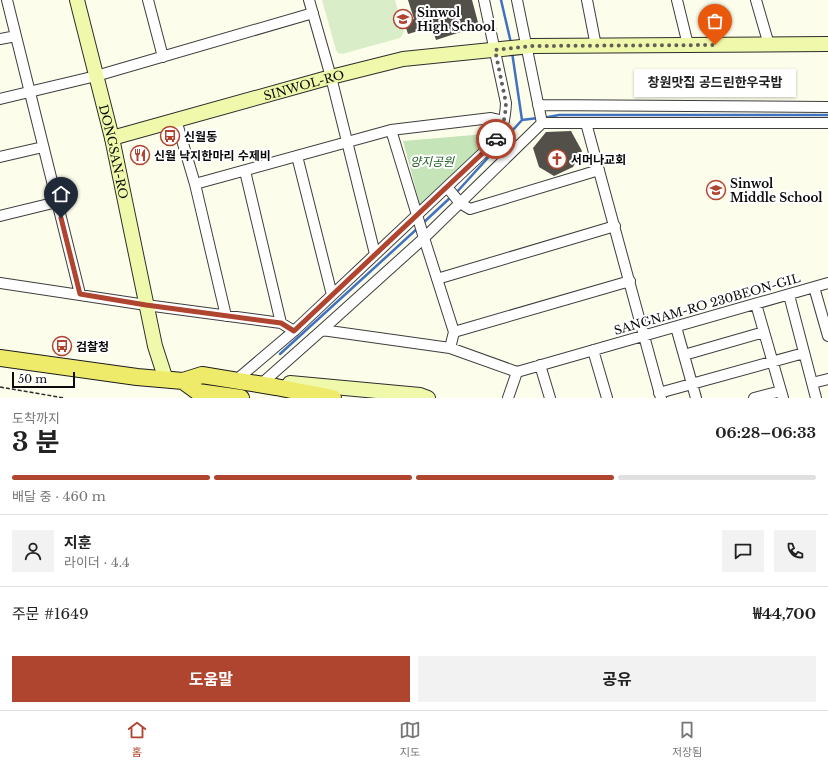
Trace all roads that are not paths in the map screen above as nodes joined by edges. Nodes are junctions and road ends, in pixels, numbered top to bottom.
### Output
1 (7, 0) edge
2 (77, 0) edge
3 (148, 0) edge
4 (309, 0) edge
5 (484, 0) edge
6 (517, 0) edge
7 (586, 0) edge
8 (677, 0) edge
9 (756, 0) edge
10 (313, 13) junction
11 (16, 36) junction
12 (0, 40) edge
13 (828, 44) edge
14 (688, 45) junction
15 (769, 45) junction
16 (596, 46) junction
17 (524, 47) junction
18 (497, 50) junction
19 (163, 57) junction
20 (96, 76) junction
21 (331, 76) junction
22 (30, 92) junction
23 (0, 99) edge
24 (828, 107) edge
25 (539, 109) junction
26 (176, 120) junction
27 (504, 121) junction
28 (542, 123) junction
29 (586, 123) junction
30 (828, 123) edge
31 (391, 130) junction
32 (112, 138) junction
33 (347, 142) junction
34 (43, 147) junction
35 (297, 156) junction
36 (0, 157) edge
37 (245, 170) junction
38 (599, 170) junction
39 (195, 184) junction
40 (448, 188) junction
41 (459, 201) junction
42 (57, 202) junction
43 (0, 216) edge
44 (418, 217) junction
45 (614, 226) junction
46 (423, 235) junction
47 (375, 254) junction
48 (437, 279) junction
49 (630, 281) junction
50 (0, 283) edge
51 (828, 284) edge
52 (814, 287) junction
53 (80, 294) junction
54 (332, 295) junction
55 (789, 295) junction
56 (756, 304) junction
57 (146, 305) junction
58 (226, 316) junction
59 (281, 323) junction
60 (676, 327) junction
61 (322, 330) junction
62 (294, 331) junction
63 (454, 332) junction
64 (764, 332) junction
65 (644, 336) junction
66 (828, 336) edge
67 (450, 348) junction
68 (593, 350) junction
69 (804, 353) junction
70 (684, 355) junction
71 (0, 358) edge
72 (772, 361) junction
73 (540, 366) junction
74 (517, 372) junction
75 (828, 379) edge
76 (166, 380) junction
77 (183, 381) junction
78 (235, 381) junction
79 (812, 383) junction
80 (692, 384) junction
81 (260, 385) junction
82 (276, 387) junction
83 (782, 394) edge
84 (660, 395) edge
85 (213, 396) edge
86 (241, 398) edge
87 (333, 398) edge
88 (428, 398) edge
89 (508, 398) edge
90 (550, 398) edge
91 (607, 398) edge
92 (696, 398) edge
93 (754, 398) edge
94 (816, 398) edge

1 - 11 street
2 - 20 street, DONGSAN-RO
3 - 19 street
4 - 10 street
5 - 18 street
6 - 17 street
7 - 16 street
8 - 14 street
9 - 15 street
10 - 19 street
10 - 21 street
11 - 12 street
11 - 22 street
13 - 15 street
14 - 15 street
14 - 16 street
16 - 17 street
17 - 18 street, SINWOL-RO
17 - 25 street
18 - 21 street, SINWOL-RO
18 - 27 street
19 - 20 street
20 - 22 street
20 - 32 street, DONGSAN-RO
21 - 26 street, SINWOL-RO
21 - 33 street
22 - 23 street
22 - 34 street
24 - 25 street
25 - 28 street
26 - 32 street, SINWOL-RO
26 - 39 street
27 - 31 street
27 - 40 street
28 - 29 street
28 - 41 street
29 - 30 street
29 - 38 street
31 - 33 street
31 - 44 street
32 - 57 street, DONGSAN-RO
33 - 35 street
33 - 47 street
34 - 36 street
34 - 42 street
35 - 37 street
35 - 54 street
37 - 39 street
37 - 59 street
38 - 41 street
38 - 45 street
39 - 58 street
40 - 41 street
40 - 44 street
41 - 46 street
42 - 43 street
42 - 53 street
44 - 46 street
44 - 47 street
45 - 48 street
45 - 49 street
46 - 48 street
46 - 61 street
47 - 54 street
48 - 63 street
49 - 63 street
49 - 65 street
50 - 53 street
51 - 52 street, SANGNAM-RO 230BEON-GIL
52 - 55 street, SANGNAM-RO 230BEON-GIL
52 - 66 street
53 - 57 street
54 - 62 street
55 - 56 street, SANGNAM-RO 230BEON-GIL
55 - 69 street
56 - 60 street, SANGNAM-RO 230BEON-GIL
56 - 64 street
57 - 58 street
57 - 76 street, DONGSAN-RO
58 - 59 street
59 - 62 street
60 - 65 street, SANGNAM-RO 230BEON-GIL
60 - 70 street
61 - 67 street
61 - 81 street
62 - 78 street
63 - 67 street
64 - 70 street
64 - 72 street
65 - 68 street, SANGNAM-RO 230BEON-GIL
65 - 84 street
67 - 74 street
68 - 73 street, SANGNAM-RO 230BEON-GIL
68 - 91 street
69 - 72 street
69 - 79 street
70 - 80 street
71 - 76 main road
72 - 80 street
72 - 83 street
73 - 74 street, SANGNAM-RO 230BEON-GIL
73 - 90 street
74 - 89 street
75 - 79 street
76 - 77 main road
77 - 78 main road
77 - 85 main road
78 - 81 main road
79 - 94 street
80 - 84 street
80 - 92 street
81 - 82 main road
82 - 87 main road
82 - 88 street
83 - 93 street
85 - 86 main road

